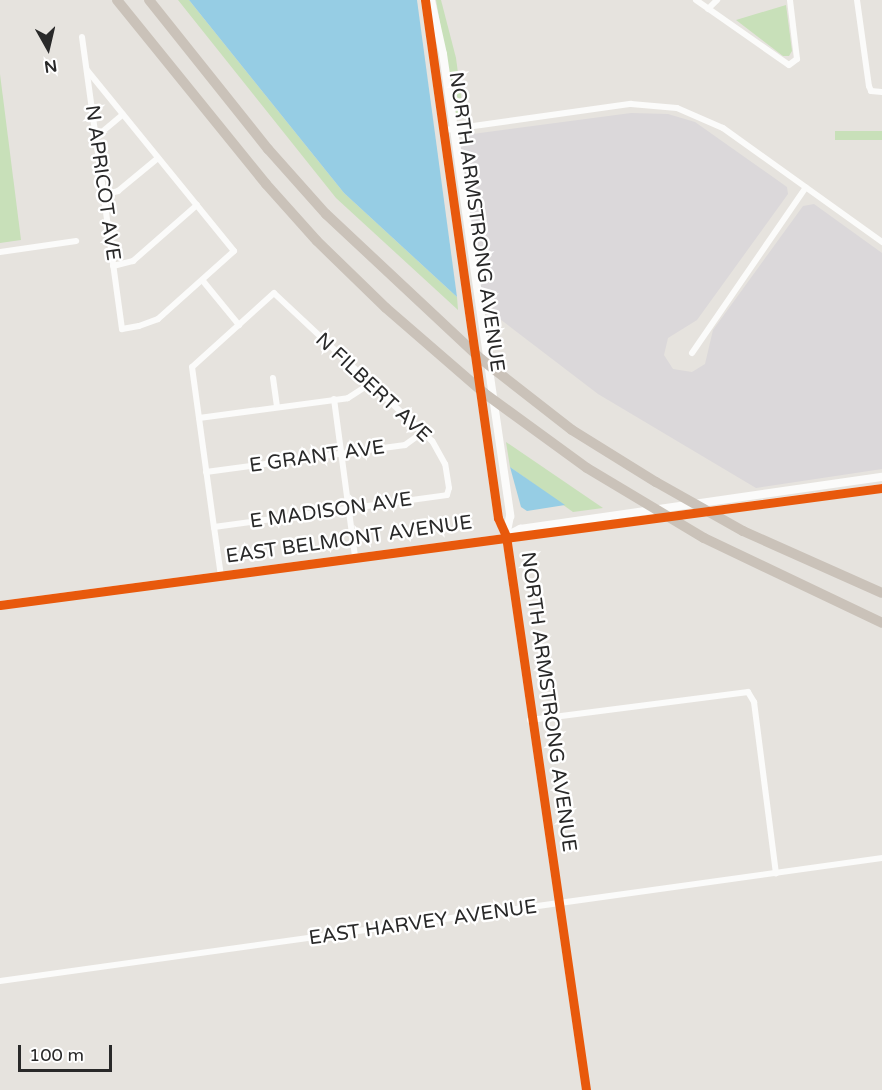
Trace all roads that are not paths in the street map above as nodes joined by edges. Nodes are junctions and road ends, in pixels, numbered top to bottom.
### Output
1 (117, 0) edge
2 (149, 0) edge
3 (425, 0) edge
4 (431, 0) edge
5 (696, 0) edge
6 (717, 0) edge
7 (790, 0) edge
8 (857, 0) edge
9 (708, 9) junction
10 (82, 37) dead end
11 (87, 70) junction
12 (882, 92) edge
13 (123, 114) junction
14 (449, 130) junction
15 (96, 137) junction
16 (158, 158) junction
17 (806, 187) junction
18 (104, 195) junction
19 (197, 205) junction
20 (76, 241) dead end
21 (882, 242) edge
22 (0, 252) edge
23 (113, 266) junction
24 (203, 281) junction
25 (239, 325) junction
26 (692, 353) dead end
27 (273, 378) dead end
28 (368, 385) junction
29 (334, 399) junction
30 (277, 407) junction
31 (199, 418) junction
32 (423, 432) junction
33 (341, 454) junction
34 (206, 472) junction
35 (882, 477) edge
36 (882, 488) edge
37 (447, 495) joint
38 (348, 508) junction
39 (214, 527) junction
40 (506, 536) junction
41 (355, 557) junction
42 (220, 576) junction
43 (882, 593) edge
44 (833, 602) junction
45 (0, 605) edge
46 (882, 623) edge
47 (882, 630) edge
48 (530, 720) junction
49 (882, 858) edge
50 (776, 874) junction
51 (559, 904) junction
52 (0, 981) edge
53 (586, 1090) edge

1 - 44 highway
2 - 43 highway
3 - 14 main road, NORTH ARMSTRONG AVENUE
4 - 14 main road, NORTH ARMSTRONG AVENUE
5 - 9 street
6 - 9 street
7 - 9 street
8 - 12 street
10 - 11 street, N APRICOT AVE
11 - 13 street
11 - 15 street, N APRICOT AVE
13 - 15 street
13 - 16 street
14 - 17 street
14 - 40 main road, NORTH ARMSTRONG AVENUE
15 - 18 street, N APRICOT AVE
16 - 18 street
16 - 19 street
17 - 21 street
17 - 26 street
18 - 23 street, N APRICOT AVE
19 - 23 street
19 - 24 street
20 - 22 street
23 - 24 street, N APRICOT AVE
24 - 25 street
25 - 28 street, N FILBERT AVE
25 - 31 street
27 - 30 street
28 - 29 street
28 - 32 street, N FILBERT AVE
29 - 30 street
29 - 33 street
30 - 31 street
31 - 34 street
32 - 33 street, E GRANT AVE
32 - 37 street, N FILBERT AVE
33 - 34 street, E GRANT AVE
33 - 38 street
34 - 39 street
35 - 40 main road, EAST BELMONT AVENUE
36 - 40 main road, EAST BELMONT AVENUE
37 - 38 street, E MADISON AVE
38 - 39 street, E MADISON AVE
38 - 41 street
39 - 42 street
40 - 41 main road, EAST BELMONT AVENUE
40 - 48 main road, NORTH ARMSTRONG AVENUE
41 - 42 main road, EAST BELMONT AVENUE
42 - 45 main road, EAST BELMONT AVENUE
44 - 46 highway
44 - 47 highway
48 - 50 street
48 - 51 main road, NORTH ARMSTRONG AVENUE
49 - 50 street, EAST HARVEY AVENUE
50 - 51 street, EAST HARVEY AVENUE
51 - 52 street, EAST HARVEY AVENUE
51 - 53 main road, NORTH ARMSTRONG AVENUE

